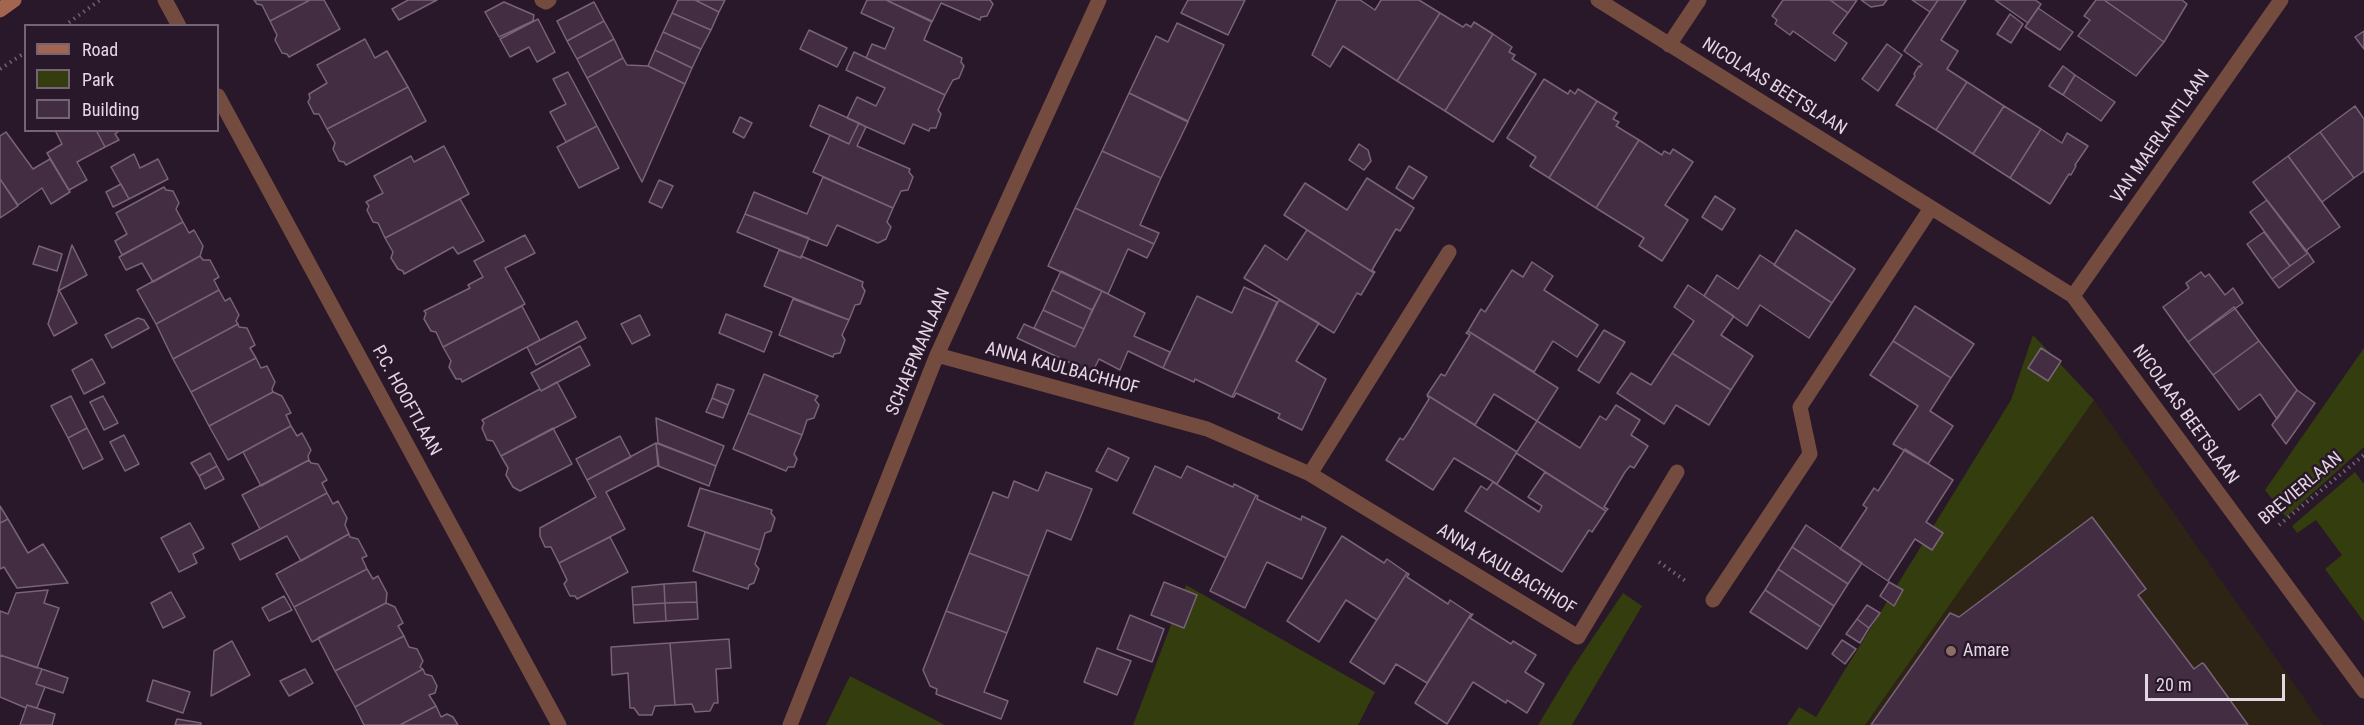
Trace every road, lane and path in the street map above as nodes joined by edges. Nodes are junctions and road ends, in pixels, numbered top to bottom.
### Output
1 (14, 0) edge
2 (100, 0) edge
3 (165, 0) edge
4 (542, 0) edge
5 (549, 0) edge
6 (1099, 0) edge
7 (1598, 0) edge
8 (1699, 0) edge
9 (2281, 0) edge
10 (0, 10) edge
11 (67, 24) edge
12 (178, 24) edge
13 (1669, 45) junction
14 (24, 53) edge
15 (0, 69) edge
16 (219, 98) edge
17 (1931, 208) junction
18 (1449, 252) dead end
19 (2073, 296) junction
20 (937, 355) junction
21 (2364, 454) edge
22 (1677, 471) dead end
23 (1310, 474) junction
24 (1634, 545) junction
25 (2256, 545) junction
26 (1713, 600) joint
27 (2364, 691) edge
28 (560, 725) edge
29 (790, 725) edge

1 - 10 main road
2 - 11 path
3 - 12 street
4 - 5 street
6 - 20 street, SCHAEPMANLAAN
7 - 13 street, NICOLAAS BEETSLAAN
8 - 13 street
9 - 19 street, VAN MAERLANTLAAN
13 - 17 street, NICOLAAS BEETSLAAN
14 - 15 path
16 - 28 street, P.C. HOOFTLAAN
17 - 19 street, NICOLAAS BEETSLAAN
17 - 26 street
18 - 23 street
19 - 25 street, NICOLAAS BEETSLAAN
20 - 23 street, ANNA KAULBACHHOF
20 - 29 street, SCHAEPMANLAAN
21 - 25 path, BREVIERLAAN
22 - 24 street, ANNA KAULBACHHOF
23 - 24 street, ANNA KAULBACHHOF
24 - 26 path
25 - 27 street, NICOLAAS BEETSLAAN

